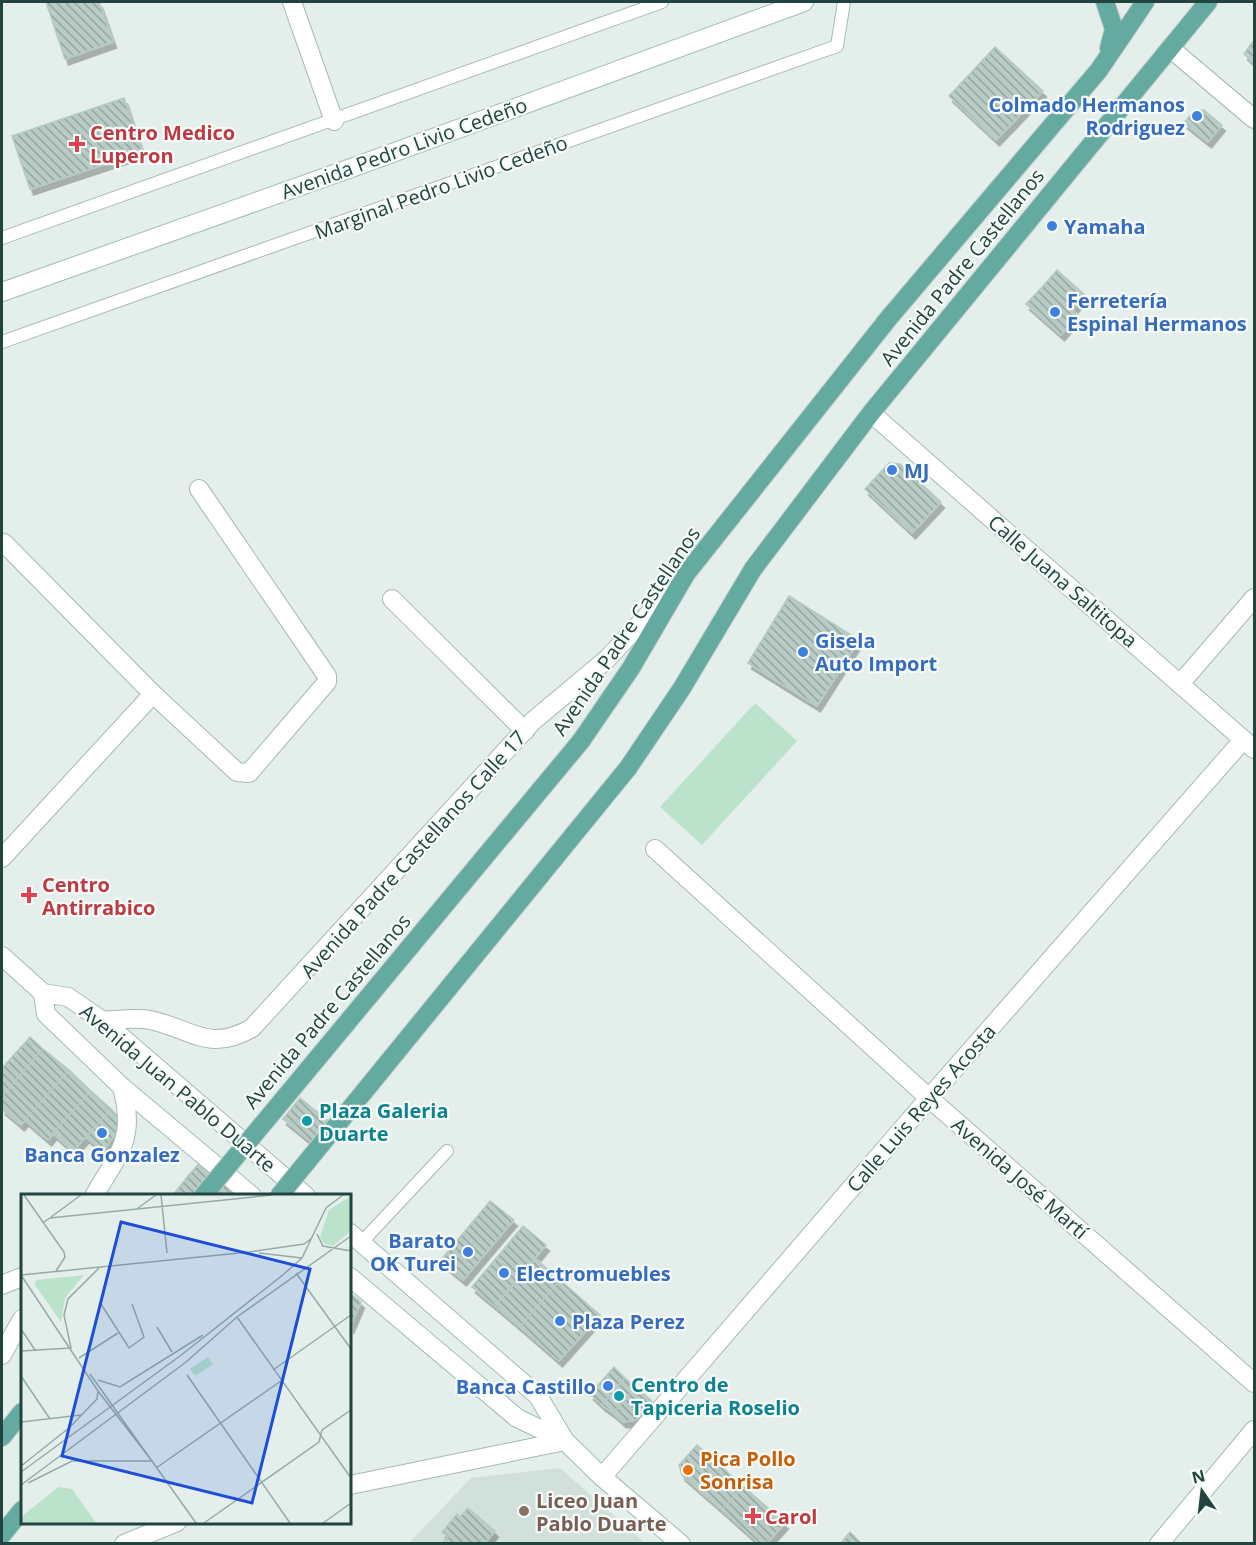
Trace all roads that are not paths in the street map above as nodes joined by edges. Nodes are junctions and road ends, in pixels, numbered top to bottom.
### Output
1 (292, 2) edge
2 (662, 2) edge
3 (804, 2) edge
4 (844, 2) edge
5 (1105, 2) edge
6 (1145, 2) edge
7 (1208, 2) edge
8 (1170, 48) junction
9 (1099, 70) junction
10 (1254, 119) edge
11 (334, 121) junction
12 (2, 238) edge
13 (2, 292) edge
14 (2, 342) edge
15 (871, 413) junction
16 (199, 489) dead end
17 (4, 543) dead end
18 (686, 574) junction
19 (1254, 598) edge
20 (392, 599) dead end
21 (1180, 684) junction
22 (153, 694) junction
23 (525, 730) junction
24 (1249, 745) edge
25 (655, 849) dead end
26 (2, 858) edge
27 (2, 956) edge
28 (43, 993) junction
29 (103, 1021) junction
30 (122, 1087) junction
31 (929, 1098) junction
32 (447, 1151) dead end
33 (95, 1194) edge
34 (204, 1194) edge
35 (250, 1194) edge
36 (281, 1194) edge
37 (304, 1194) edge
38 (355, 1238) edge
39 (21, 1277) edge
40 (351, 1278) edge
41 (2, 1285) edge
42 (21, 1321) edge
43 (2, 1355) edge
44 (1254, 1383) edge
45 (21, 1413) edge
46 (1254, 1430) edge
47 (2, 1437) edge
48 (565, 1441) junction
49 (602, 1477) junction
50 (351, 1485) edge
51 (21, 1511) edge
52 (172, 1524) edge
53 (2, 1535) edge
54 (124, 1544) edge
55 (681, 1544) edge
56 (1159, 1544) edge

1 - 11 street
2 - 11 lane
3 - 13 street, Avenida Pedro Livio Cedeño
4 - 14 lane, Marginal Pedro Livio Cedeño
5 - 9 main road
6 - 9 main road, Avenida Padre Castellanos
7 - 8 main road, Avenida Padre Castellanos
8 - 10 street
8 - 15 main road, Avenida Padre Castellanos
9 - 18 main road, Avenida Padre Castellanos
11 - 12 lane
15 - 21 street, Calle Juana Saltitopa
15 - 36 main road, Avenida Padre Castellanos, bridge
16 - 22 street
17 - 22 street
18 - 23 street, Avenida Padre Castellanos Calle 17
18 - 34 main road, Avenida Padre Castellanos, bridge
19 - 21 street
20 - 23 street
21 - 24 street, Calle Juana Saltitopa
22 - 26 street
23 - 29 street, Avenida Padre Castellanos Calle 17
24 - 31 street, Calle Luis Reyes Acosta
25 - 31 street, Avenida José Martí
27 - 28 street, Avenida Juan Pablo Duarte
28 - 29 street, Avenida Juan Pablo Duarte
28 - 30 street, Avenida Juan Pablo Duarte
29 - 37 street, Avenida Juan Pablo Duarte
30 - 33 street
30 - 35 street, Avenida Juan Pablo Duarte
31 - 44 street, Avenida José Martí
31 - 49 street, Calle Luis Reyes Acosta
32 - 38 lane
38 - 48 street
39 - 41 street
40 - 48 street
42 - 43 street
45 - 47 main road
46 - 56 street
48 - 49 street
48 - 50 street
49 - 55 street
51 - 53 main road
52 - 54 street

